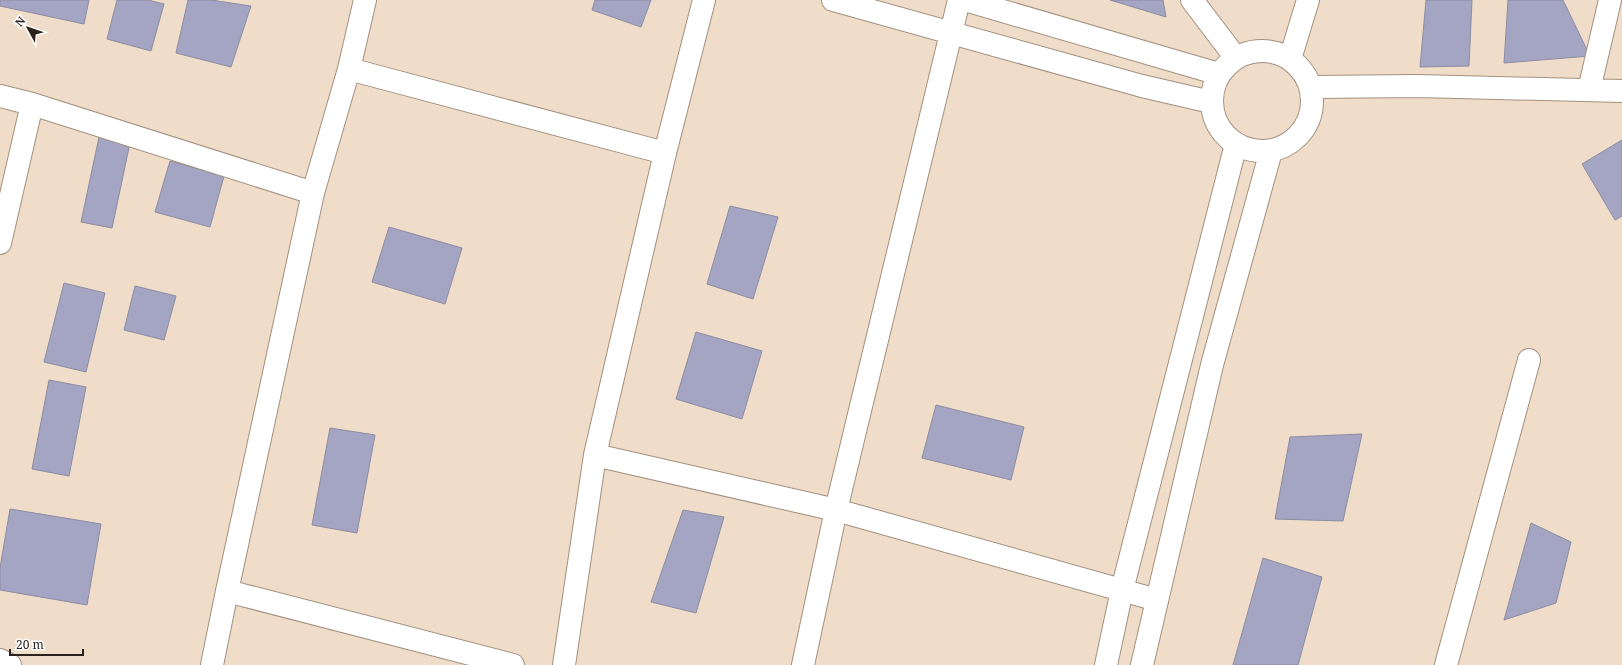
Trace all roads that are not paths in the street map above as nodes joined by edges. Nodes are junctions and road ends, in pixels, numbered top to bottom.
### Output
1 (365, 0) edge
2 (704, 0) edge
3 (833, 0) edge
4 (959, 0) edge
5 (965, 0) edge
6 (1192, 0) edge
7 (1308, 0) edge
8 (1610, 0) edge
9 (950, 33) junction
10 (1236, 58) junction
11 (1290, 59) junction
12 (349, 69) junction
13 (1219, 74) junction
14 (1310, 87) junction
15 (1589, 90) junction
16 (1622, 91) edge
17 (0, 96) edge
18 (1212, 102) junction
19 (32, 104) junction
20 (1236, 144) junction
21 (1271, 151) junction
22 (665, 153) junction
23 (313, 193) junction
24 (0, 243) edge
25 (1182, 356) junction
26 (1529, 360) dead end
27 (1212, 365) junction
28 (596, 455) junction
29 (836, 510) junction
30 (1122, 590) junction
31 (227, 591) junction
32 (1157, 600) junction
33 (0, 660) edge
34 (10, 665) edge
35 (212, 665) edge
36 (513, 665) edge
37 (564, 665) edge
38 (804, 665) edge
39 (1106, 665) edge
40 (1142, 665) edge
41 (1446, 665) edge

1 - 12 street
2 - 22 street
3 - 9 street
4 - 9 street
5 - 13 street
6 - 10 street
7 - 11 street
8 - 15 street
9 - 18 street
9 - 29 street
10 - 11 street
10 - 13 street
11 - 14 street
12 - 22 street
12 - 23 street
13 - 18 street
14 - 15 street
14 - 21 street
15 - 16 street
17 - 19 street
18 - 20 street
19 - 23 street
19 - 24 street
20 - 21 street
20 - 25 street
21 - 27 street
22 - 28 street
23 - 31 street
25 - 27 street
25 - 30 street
26 - 41 street
27 - 32 street
28 - 29 street
28 - 37 street
29 - 30 street
29 - 38 street
30 - 32 street
30 - 39 street
31 - 35 street
31 - 36 street
32 - 40 street
33 - 34 street

